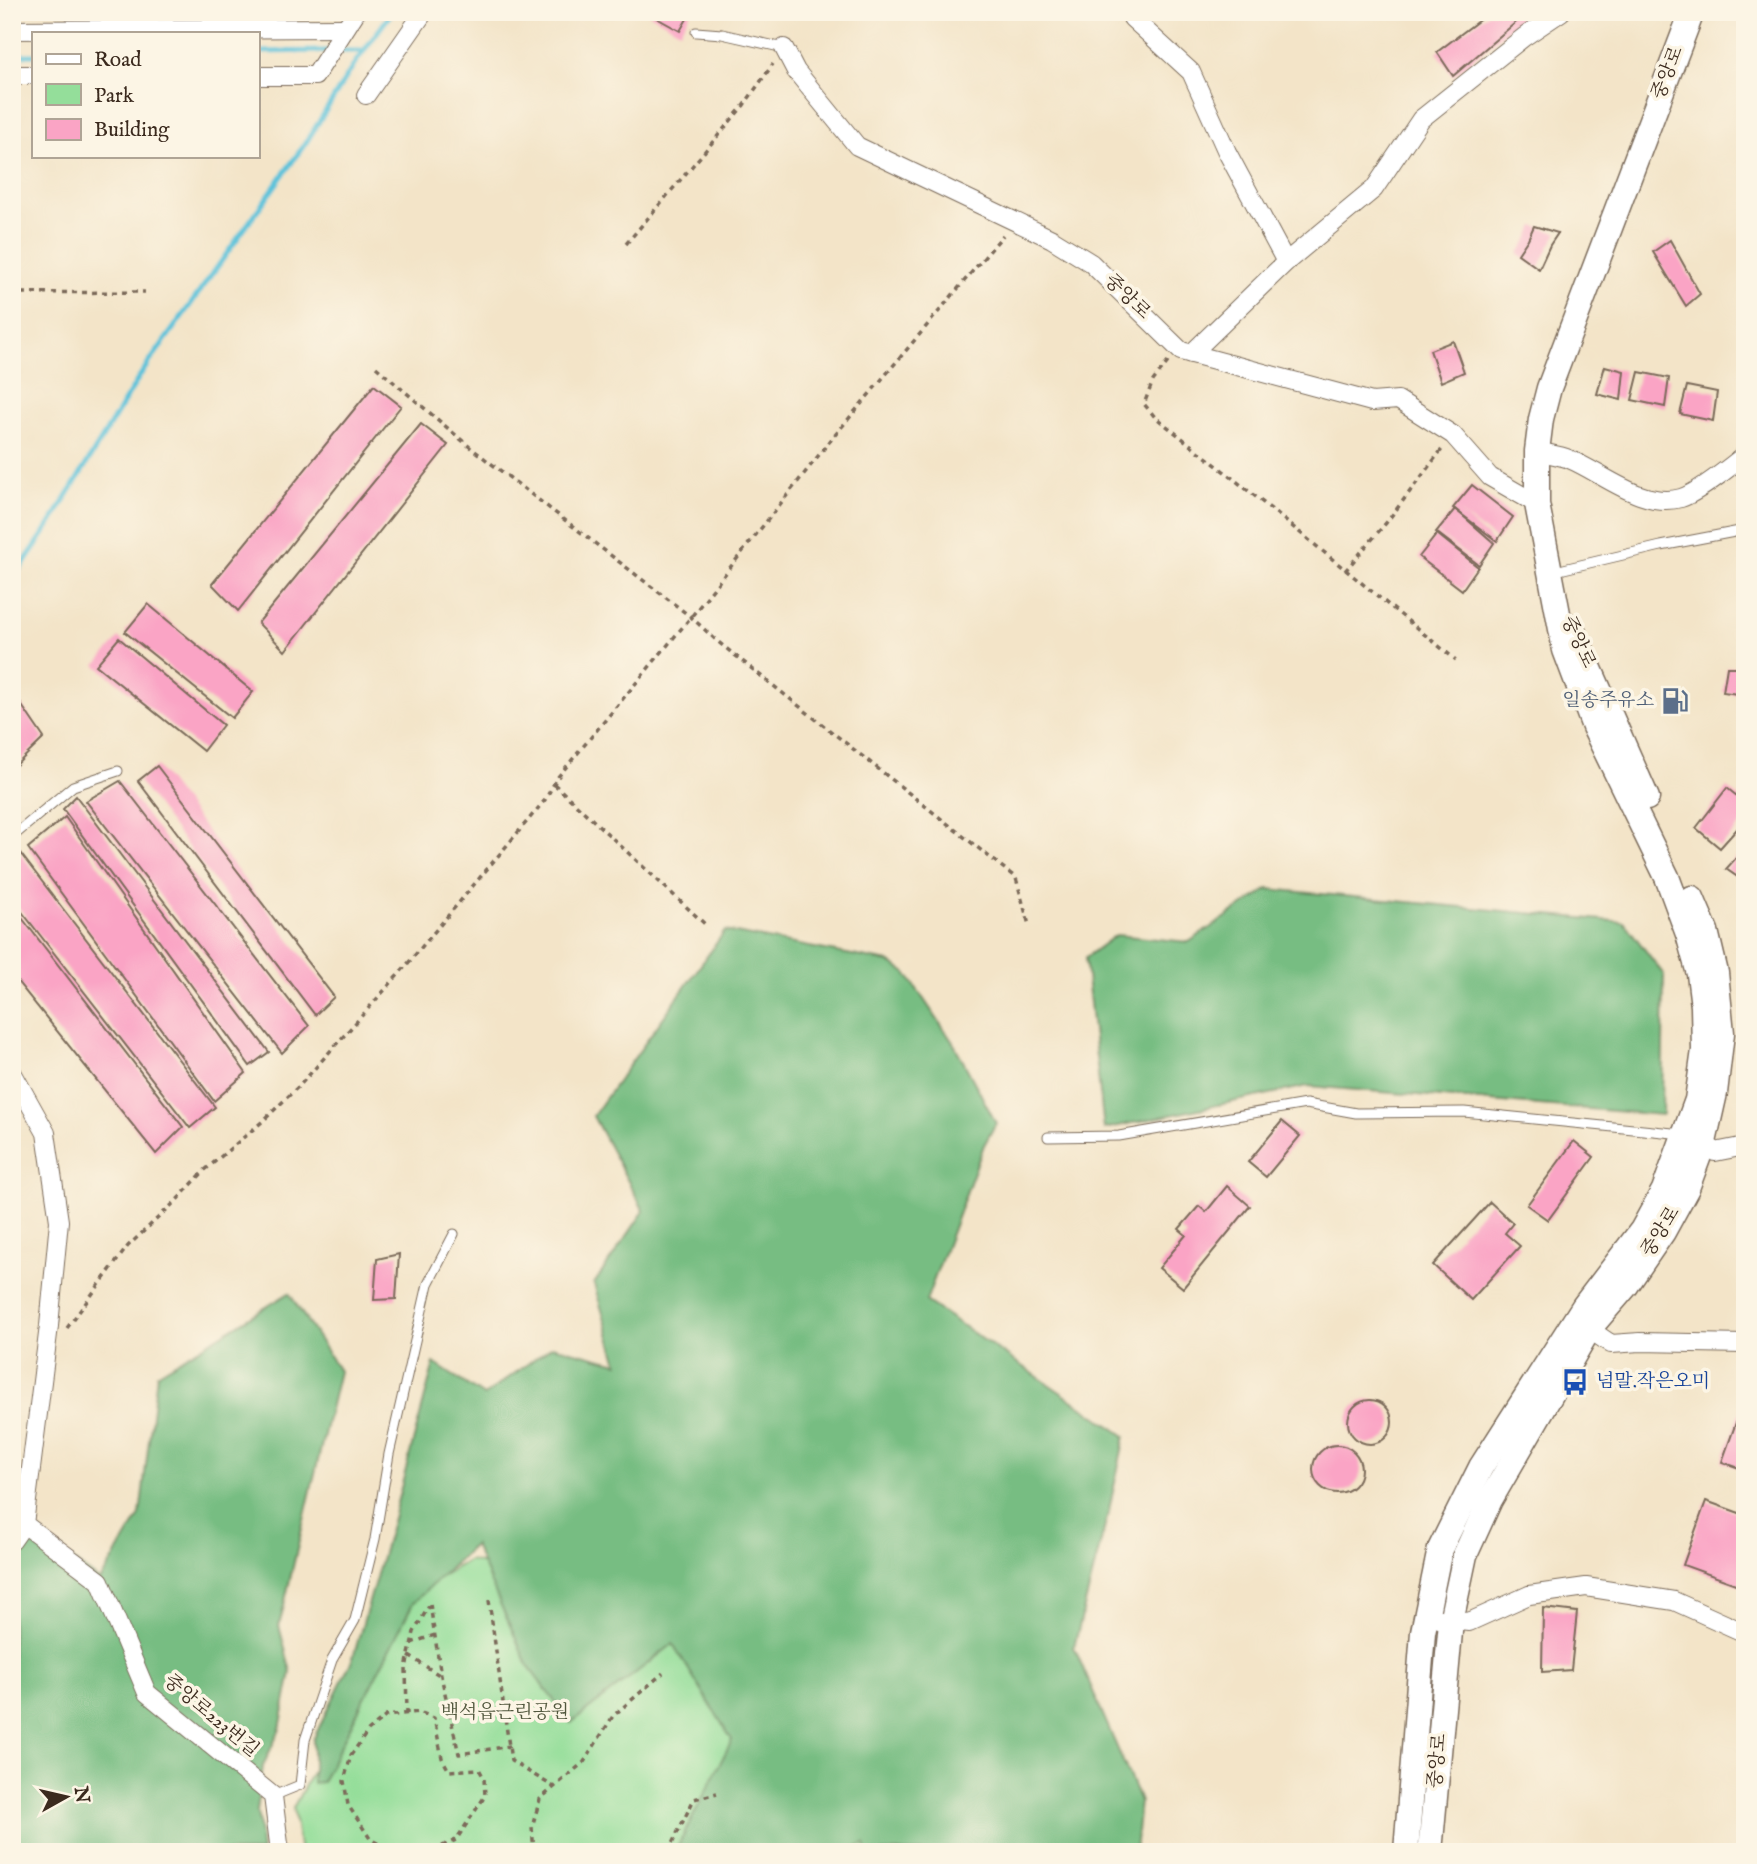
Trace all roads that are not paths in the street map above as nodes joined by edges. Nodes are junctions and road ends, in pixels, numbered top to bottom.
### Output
1 (356, 12) edge
2 (424, 12) edge
3 (1132, 12) edge
4 (1561, 12) edge
5 (1692, 12) edge
6 (12, 30) edge
7 (343, 31) junction
8 (696, 32) dead end
9 (784, 48) joint
10 (12, 75) edge
11 (32, 75) edge
12 (259, 76) edge
13 (366, 96) dead end
14 (1286, 262) junction
15 (1186, 352) junction
16 (1537, 451) junction
17 (1745, 455) edge
18 (1537, 504) junction
19 (1745, 530) edge
20 (1549, 572) junction
21 (118, 771) dead end
22 (12, 837) edge
23 (12, 1072) edge
24 (1048, 1137) dead end
25 (1695, 1139) junction
26 (1745, 1146) edge
27 (454, 1234) dead end
28 (1583, 1323) junction
29 (1745, 1344) edge
30 (24, 1524) junction
31 (12, 1541) edge
32 (1426, 1617) junction
33 (1451, 1621) junction
34 (1745, 1633) edge
35 (273, 1796) junction
36 (280, 1852) edge
37 (1406, 1852) edge
38 (1430, 1852) edge

1 - 7 street
2 - 13 street
3 - 14 street
4 - 14 street
5 - 16 main road, 중앙로
6 - 7 street
7 - 12 street
8 - 9 lane
9 - 15 street, 중앙로
10 - 11 street
14 - 15 street
15 - 18 street, 중앙로
16 - 17 street
16 - 18 main road, 중앙로
18 - 20 main road, 중앙로
19 - 20 lane
20 - 25 main road, 중앙로
21 - 22 lane
23 - 30 street
24 - 25 lane
25 - 26 street
25 - 28 main road, 중앙로
27 - 35 lane
28 - 29 street
28 - 32 main road, 중앙로
28 - 33 main road, 중앙로
30 - 31 street
30 - 35 street, 중앙로223번길
32 - 33 street
32 - 37 main road, 중앙로
33 - 34 street
33 - 38 main road, 중앙로
35 - 36 street

